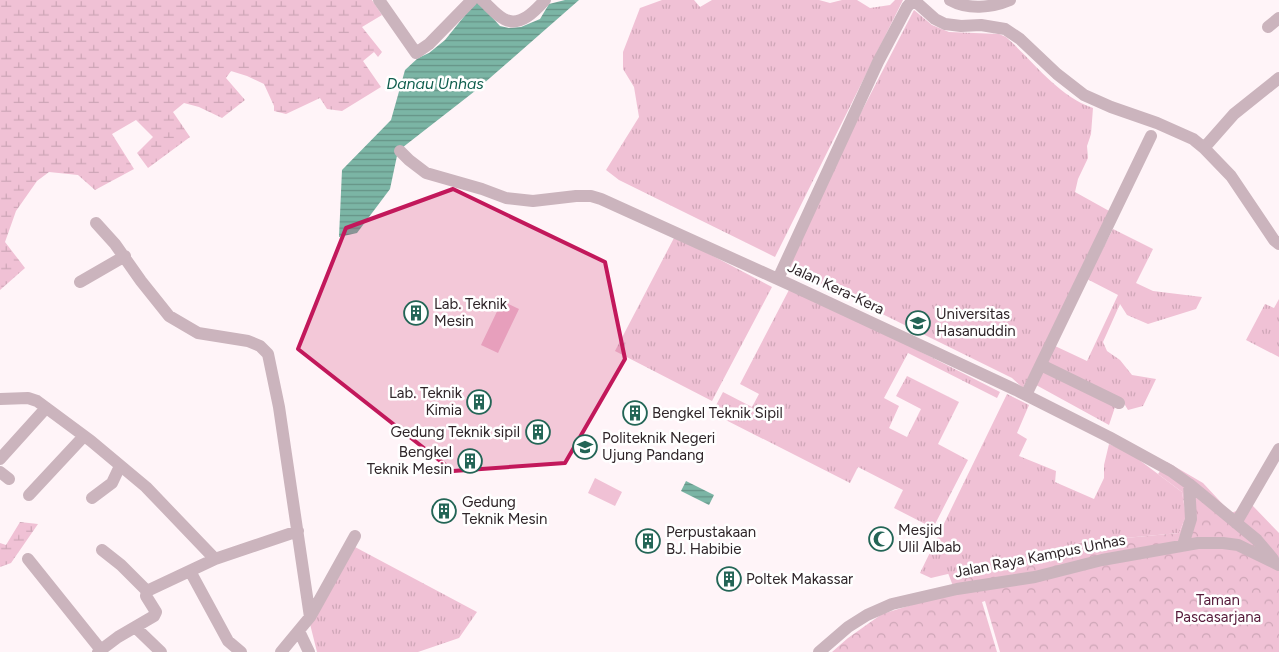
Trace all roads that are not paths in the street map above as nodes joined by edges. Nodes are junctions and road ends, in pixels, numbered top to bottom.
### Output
1 (379, 0) edge
2 (482, 0) edge
3 (546, 0) edge
4 (950, 0) edge
5 (1010, 0) edge
6 (913, 1) edge
7 (468, 2) edge
8 (1279, 18) edge
9 (1268, 28) dead end
10 (1279, 78) edge
11 (1151, 136) dead end
12 (1209, 143) junction
13 (400, 150) dead end
14 (96, 223) dead end
15 (1279, 244) edge
16 (125, 256) junction
17 (778, 279) junction
18 (80, 282) dead end
19 (1041, 365) junction
20 (1026, 396) junction
21 (0, 399) edge
22 (1119, 403) dead end
23 (46, 408) junction
24 (84, 436) junction
25 (1279, 449) edge
26 (0, 459) edge
27 (120, 466) junction
28 (1189, 484) junction
29 (29, 495) dead end
30 (92, 498) dead end
31 (1236, 523) junction
32 (298, 531) junction
33 (354, 536) dead end
34 (1183, 546) junction
35 (102, 550) dead end
36 (28, 558) dead end
37 (215, 559) junction
38 (1278, 564) edge
39 (190, 572) junction
40 (147, 591) junction
41 (310, 617) junction
42 (135, 627) junction
43 (299, 631) junction
44 (100, 651) edge
45 (158, 651) edge
46 (241, 652) edge
47 (281, 652) edge
48 (309, 652) edge
49 (819, 652) edge

1 - 7 street
2 - 3 street
4 - 5 street
6 - 12 street
6 - 17 street
8 - 9 street
10 - 12 street
11 - 19 street
12 - 15 street
13 - 17 street, Jalan Kera-Kera
14 - 16 street
16 - 18 street
16 - 32 street
17 - 20 street, Jalan Kera-Kera
19 - 20 street
19 - 22 street
20 - 28 street, Jalan Kera-Kera
21 - 23 street
23 - 24 street
23 - 26 street
24 - 27 street
24 - 29 street
25 - 31 street
27 - 30 street
27 - 37 street
28 - 31 street, Jalan Kera-Kera
28 - 34 street
31 - 38 street, Jalan Kera-Kera
32 - 37 street
32 - 41 street
33 - 41 street
34 - 38 street, Jalan Raya Kampus Unhas
34 - 49 street, Jalan Raya Kampus Unhas
35 - 40 street
36 - 44 street
37 - 39 street
39 - 40 street
39 - 46 street
40 - 42 street
41 - 43 street
42 - 44 street
42 - 45 street
43 - 47 street
43 - 48 street

